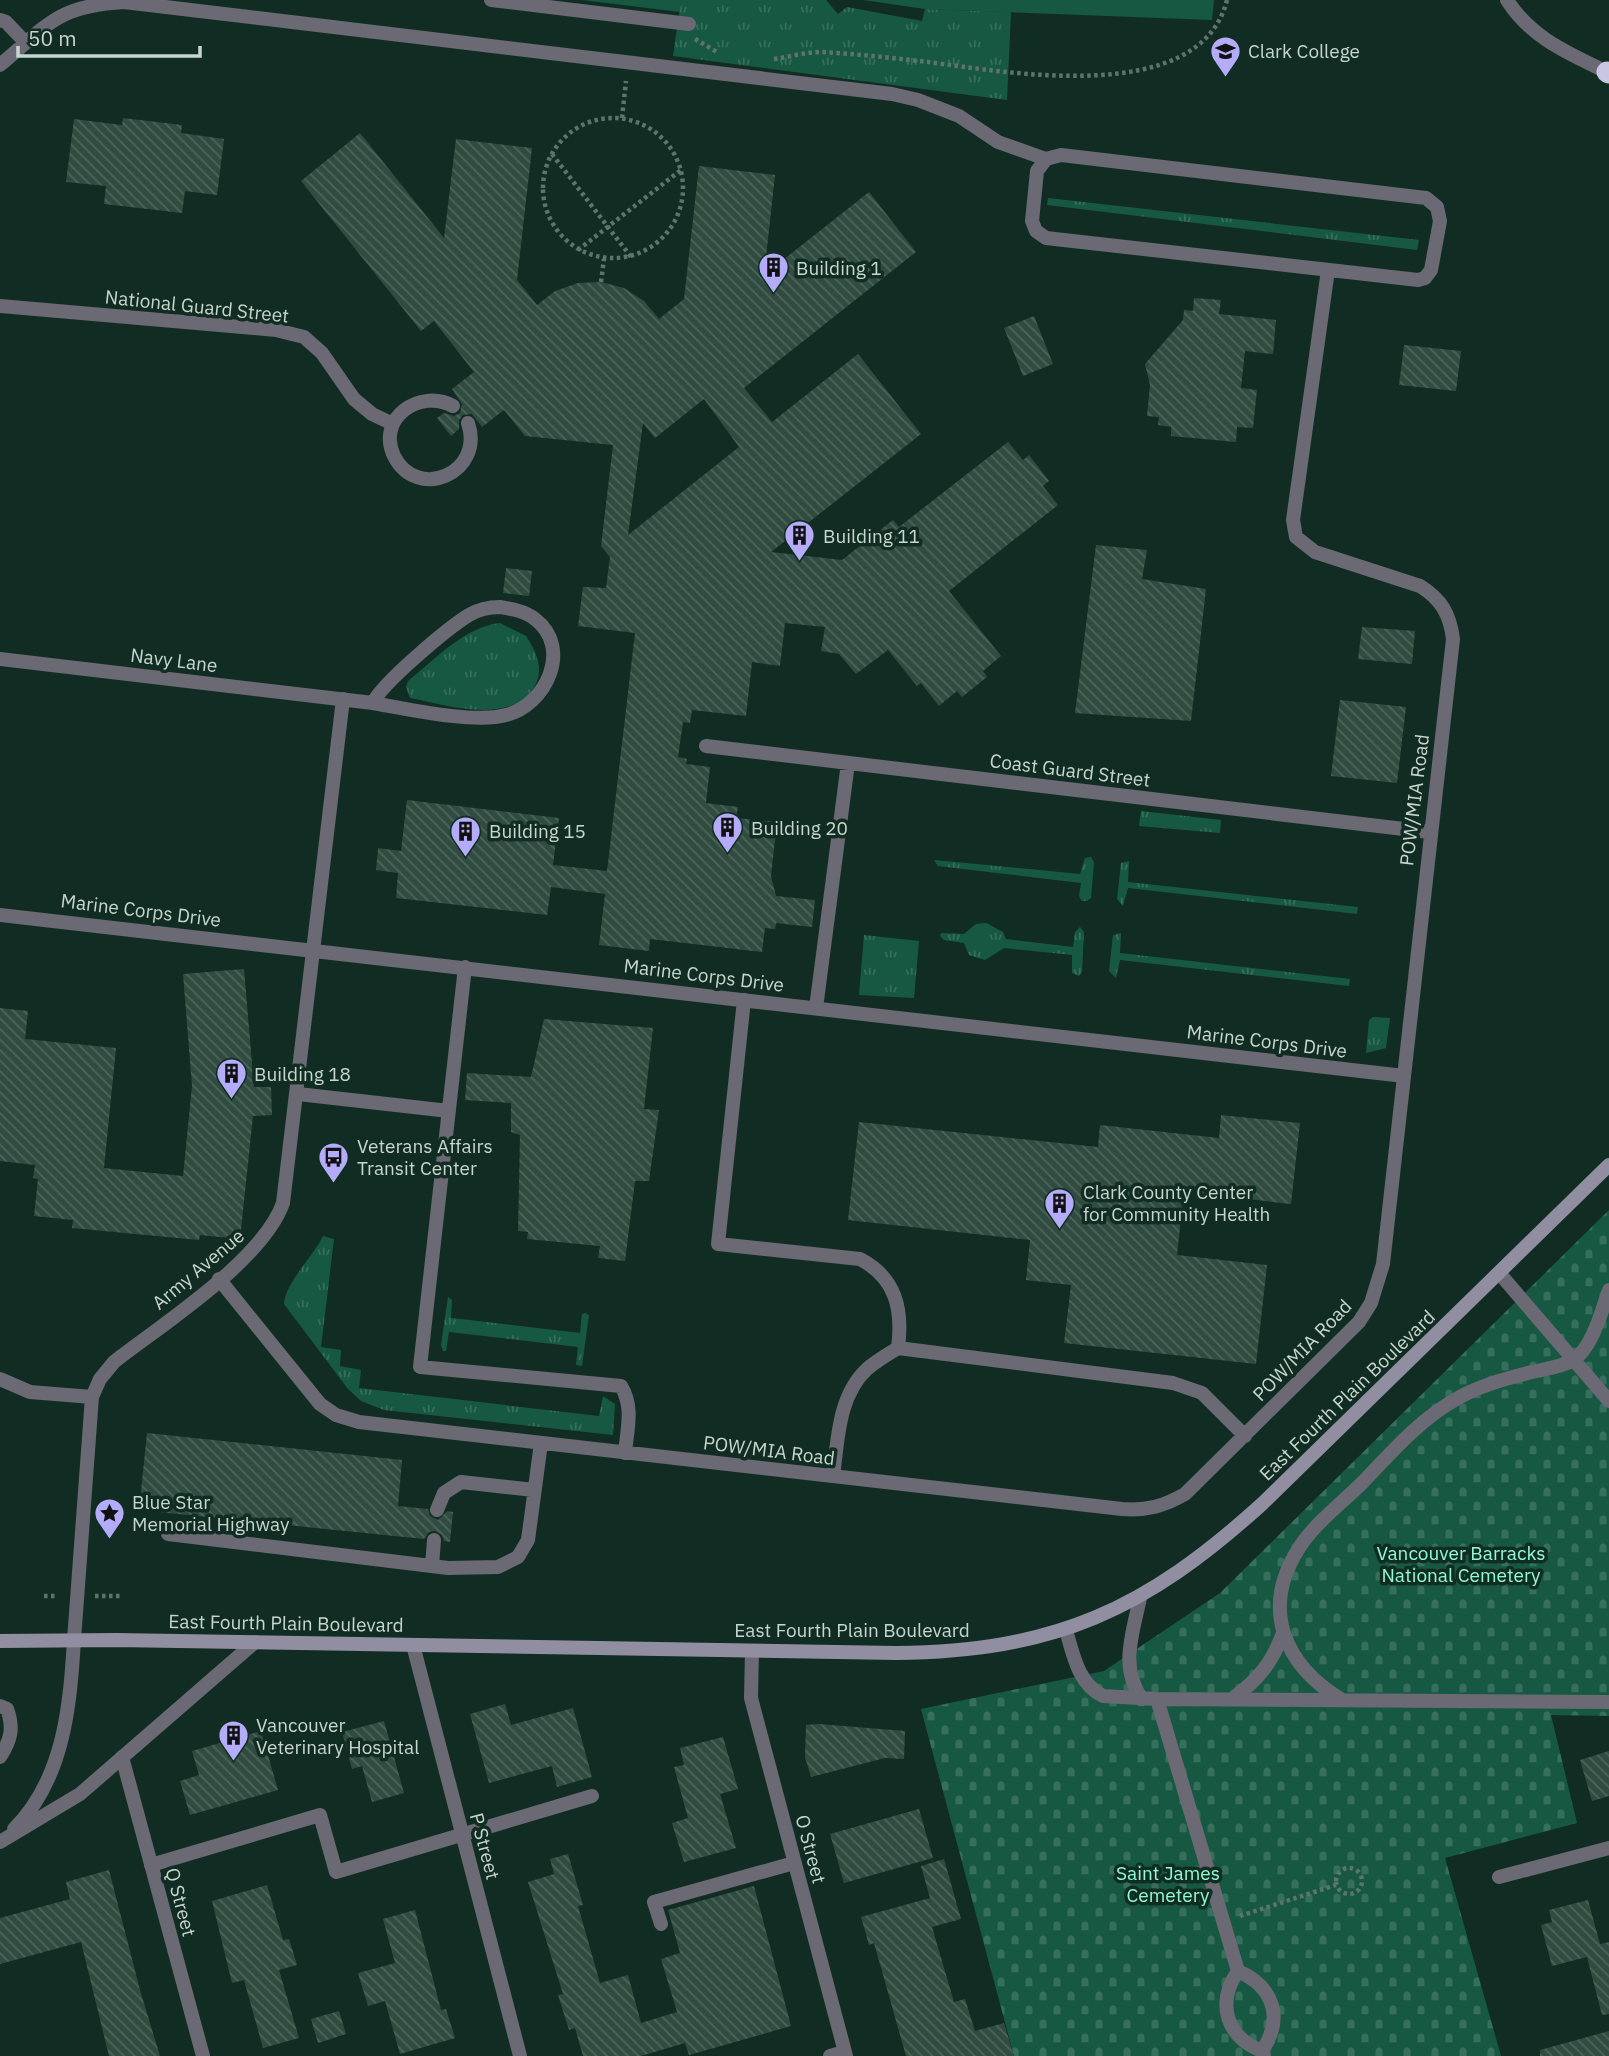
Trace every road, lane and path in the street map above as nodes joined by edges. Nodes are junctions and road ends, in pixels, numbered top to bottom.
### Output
1 (491, 0) edge
2 (1227, 0) edge
3 (1507, 0) edge
4 (0, 20) edge
5 (689, 24) joint
6 (26, 43) junction
7 (726, 56) dead end
8 (762, 59) dead end
9 (628, 63) junction
10 (0, 65) edge
11 (1608, 72) edge
12 (622, 118) junction
13 (552, 153) junction
14 (1046, 159) junction
15 (681, 170) junction
16 (608, 226) junction
17 (578, 250) junction
18 (631, 257) junction
19 (604, 259) junction
20 (1328, 270) junction
21 (601, 282) dead end
22 (0, 306) edge
23 (453, 406) dead end
24 (467, 423) dead end
25 (393, 424) junction
26 (0, 659) edge
27 (343, 699) junction
28 (373, 703) junction
29 (706, 746) dead end
30 (848, 763) junction
31 (1429, 832) junction
32 (0, 915) edge
33 (314, 950) junction
34 (466, 967) junction
35 (744, 1000) junction
36 (816, 1008) junction
37 (1404, 1076) junction
38 (298, 1094) junction
39 (449, 1111) junction
40 (1609, 1165) edge
41 (1500, 1274) junction
42 (219, 1279) junction
43 (1609, 1290) edge
44 (898, 1348) junction
45 (1575, 1360) junction
46 (0, 1379) edge
47 (0, 1388) edge
48 (30, 1392) junction
49 (92, 1397) junction
50 (1609, 1401) edge
51 (1245, 1436) junction
52 (541, 1443) junction
53 (625, 1453) junction
54 (833, 1476) junction
55 (534, 1490) junction
56 (437, 1510) dead end
57 (168, 1534) dead end
58 (434, 1540) dead end
59 (432, 1566) junction
60 (1140, 1598) junction
61 (1066, 1630) junction
62 (1283, 1633) junction
63 (74, 1640) junction
64 (0, 1641) edge
65 (255, 1642) junction
66 (413, 1645) junction
67 (752, 1651) junction
68 (1142, 1699) junction
69 (1157, 1699) junction
70 (1232, 1699) junction
71 (1342, 1700) junction
72 (1609, 1702) edge
73 (0, 1706) edge
74 (0, 1757) edge
75 (122, 1757) junction
76 (592, 1796) dead end
77 (462, 1833) junction
78 (0, 1842) edge
79 (1609, 1848) edge
80 (794, 1863) junction
81 (151, 1865) junction
82 (1499, 1877) dead end
83 (1336, 1885) junction
84 (1223, 1921) junction
85 (661, 1924) dead end
86 (1238, 1972) junction
87 (1263, 2053) edge
88 (840, 2055) edge
89 (203, 2056) edge
90 (520, 2056) edge

1 - 5 street
2 - 8 path
3 - 11 street
4 - 6 street
5 - 7 path
6 - 9 street
6 - 10 street
9 - 12 path
9 - 14 street
12 - 13 path
12 - 15 path
13 - 16 path
13 - 17 path
14 - 20 street
14 - 20 street
15 - 16 path
15 - 18 path
16 - 17 path
16 - 18 path
17 - 19 path
18 - 19 path
19 - 21 path
20 - 31 street, POW/MIA Road
22 - 25 street, National Guard Street
23 - 25 street
24 - 25 street
26 - 27 street, Navy Lane
27 - 28 street, Navy Lane
27 - 33 street, Army Avenue
28 - 28 street, Navy Lane
29 - 30 street, Coast Guard Street
30 - 31 street, Coast Guard Street
30 - 36 street
31 - 37 street, POW/MIA Road
32 - 33 street, Marine Corps Drive
33 - 34 street, Marine Corps Drive
33 - 38 street, Army Avenue
34 - 35 street, Marine Corps Drive
34 - 39 street
35 - 36 street, Marine Corps Drive
35 - 44 street
36 - 37 street, Marine Corps Drive
37 - 51 street, POW/MIA Road
38 - 39 street
38 - 42 street, Army Avenue
39 - 53 street
40 - 41 main road, East Fourth Plain Boulevard
41 - 45 street
41 - 60 main road, East Fourth Plain Boulevard
42 - 49 street, Army Avenue
42 - 52 street, POW/MIA Road
43 - 45 street
44 - 51 street
44 - 54 street
45 - 50 street
45 - 62 street
46 - 48 street
47 - 48 street
48 - 49 street
49 - 63 street, Army Avenue
51 - 54 street, POW/MIA Road
52 - 53 street, POW/MIA Road
52 - 55 street
53 - 54 street, POW/MIA Road
55 - 56 street
55 - 59 street
57 - 59 street
58 - 59 street
60 - 61 main road, East Fourth Plain Boulevard
60 - 68 street
61 - 67 main road, East Fourth Plain Boulevard
61 - 68 street
62 - 70 street
62 - 71 street
63 - 64 main road, East Fourth Plain Boulevard
63 - 65 main road, East Fourth Plain Boulevard
63 - 78 street, Army Avenue
65 - 66 main road, East Fourth Plain Boulevard
65 - 75 street
66 - 67 main road, East Fourth Plain Boulevard
66 - 77 street, P Street
67 - 80 street, O Street
68 - 69 street
69 - 70 street
69 - 84 street
70 - 71 street
71 - 72 street
73 - 74 street
75 - 78 street
75 - 81 street, Q Street
76 - 77 street
77 - 81 street
77 - 90 street, P Street
79 - 82 street
80 - 85 street
80 - 88 street, O Street
81 - 89 street, Q Street
83 - 83 path
83 - 84 path
84 - 86 street
86 - 87 street
86 - 87 street

